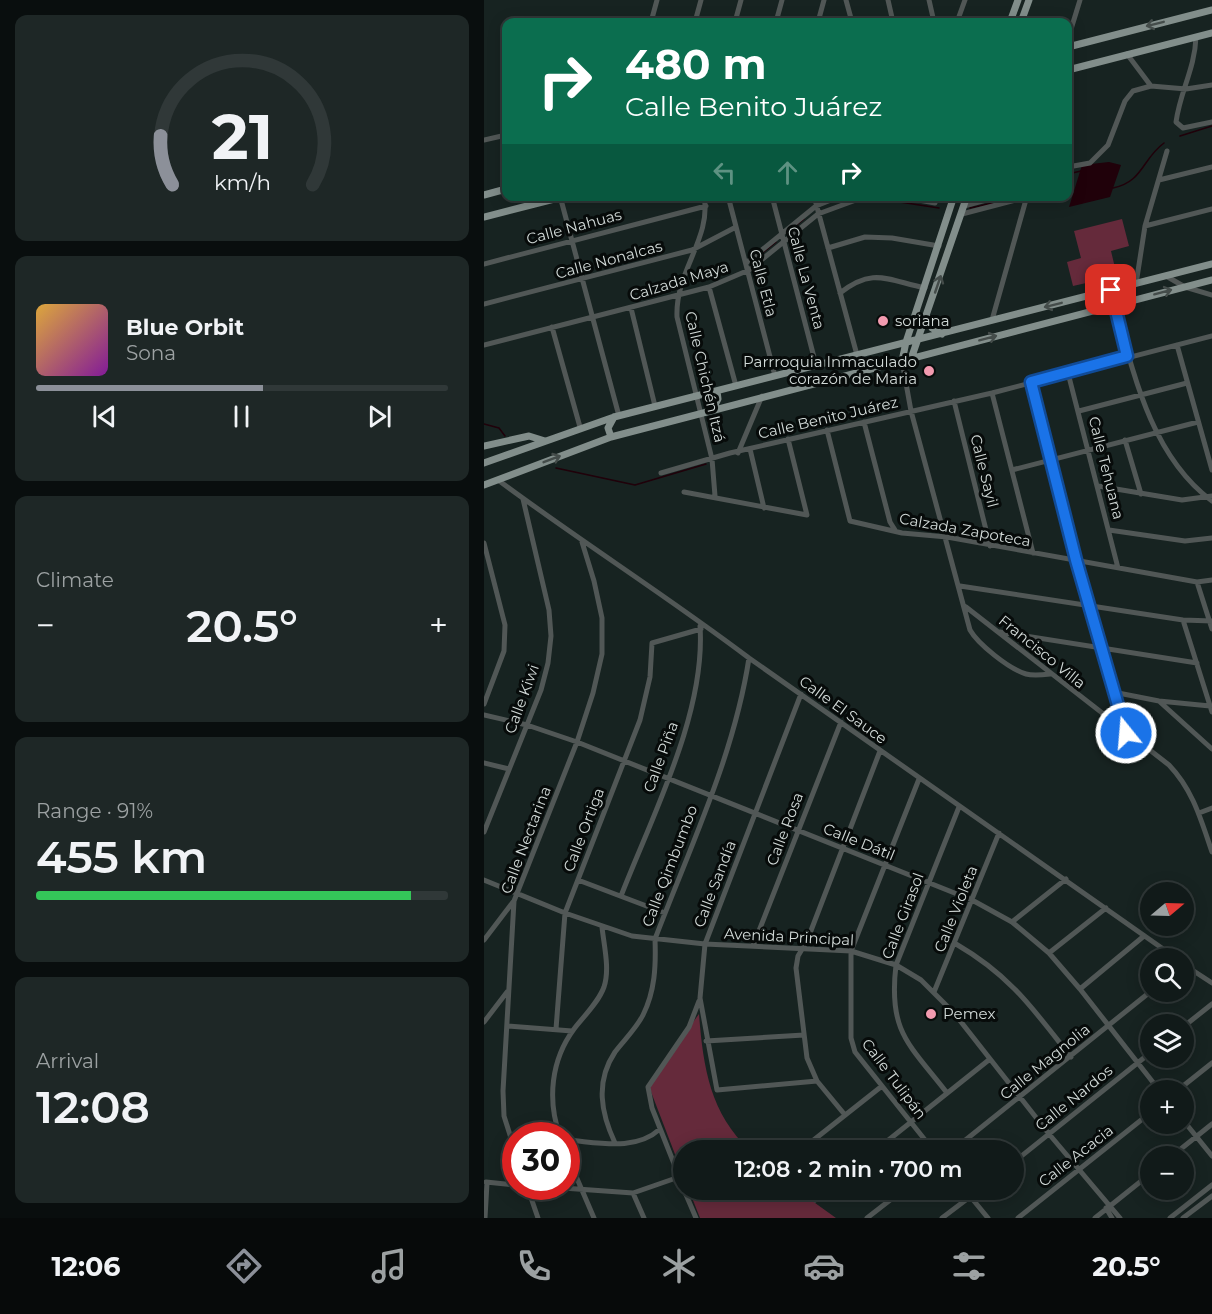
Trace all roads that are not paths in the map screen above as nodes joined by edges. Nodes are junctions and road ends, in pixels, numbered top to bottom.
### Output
1 (657, 0) edge
2 (701, 0) edge
3 (741, 0) edge
4 (782, 0) edge
5 (833, 0) edge
6 (846, 0) edge
7 (888, 0) edge
8 (929, 0) edge
9 (965, 0) edge
10 (1018, 0) edge
11 (1028, 0) edge
12 (1080, 0) edge
13 (824, 1) edge
14 (1212, 10) edge
15 (652, 18) edge
16 (696, 18) edge
17 (736, 18) edge
18 (777, 18) edge
19 (819, 18) edge
20 (851, 18) edge
21 (892, 18) edge
22 (933, 18) edge
23 (958, 18) edge
24 (1011, 18) edge
25 (1022, 18) edge
26 (1072, 26) edge
27 (1212, 33) edge
28 (1196, 37) junction
29 (1072, 45) edge
30 (1127, 54) junction
31 (1072, 69) edge
32 (1212, 84) edge
33 (1151, 87) junction
34 (1186, 89) junction
35 (1212, 122) edge
36 (502, 136) edge
37 (484, 140) edge
38 (1167, 151) dead end
39 (1072, 166) edge
40 (1212, 167) edge
41 (1159, 180) junction
42 (502, 190) edge
43 (484, 195) edge
44 (548, 201) edge
45 (563, 201) edge
46 (705, 201) edge
47 (729, 201) edge
48 (773, 201) edge
49 (815, 201) edge
50 (828, 201) edge
51 (849, 201) edge
52 (924, 201) edge
53 (952, 201) edge
54 (966, 201) edge
55 (987, 201) edge
56 (1004, 201) edge
57 (1026, 201) edge
58 (545, 202) joint
59 (935, 203) dead end
60 (706, 206) junction
61 (816, 206) junction
62 (1212, 209) edge
63 (963, 210) junction
64 (818, 214) junction
65 (484, 217) edge
66 (1146, 226) junction
67 (736, 227) junction
68 (782, 234) junction
69 (572, 240) junction
70 (784, 242) junction
71 (939, 246) junction
72 (694, 249) junction
73 (828, 249) junction
74 (746, 263) junction
75 (484, 264) edge
76 (1212, 264) edge
77 (749, 270) junction
78 (1166, 276) junction
79 (582, 279) junction
80 (1212, 280) edge
81 (1136, 284) junction
82 (709, 287) junction
83 (1185, 287) junction
84 (925, 288) junction
85 (1111, 290) junction
86 (840, 293) junction
87 (1212, 295) edge
88 (676, 297) junction
89 (484, 304) edge
90 (1115, 305) junction
91 (631, 308) junction
92 (927, 316) junction
93 (594, 318) junction
94 (992, 320) junction
95 (552, 327) junction
96 (942, 334) junction
97 (1212, 336) edge
98 (919, 339) junction
99 (906, 342) junction
100 (484, 345) edge
101 (1177, 345) junction
102 (857, 354) junction
103 (1127, 356) junction
104 (911, 359) junction
105 (902, 361) junction
106 (816, 365) junction
107 (1068, 373) junction
108 (906, 374) junction
109 (775, 376) junction
110 (1031, 382) junction
111 (1188, 383) junction
112 (736, 386) junction
113 (717, 391) junction
114 (992, 393) junction
115 (697, 396) junction
116 (762, 396) junction
117 (1140, 396) junction
118 (954, 401) junction
119 (655, 406) junction
120 (713, 409) junction
121 (911, 411) junction
122 (1079, 411) junction
123 (701, 412) junction
124 (616, 417) junction
125 (864, 422) junction
126 (1198, 422) junction
127 (580, 428) junction
128 (826, 430) junction
129 (1158, 432) junction
130 (611, 437) junction
131 (788, 439) junction
132 (1125, 440) junction
133 (545, 441) junction
134 (484, 446) edge
135 (750, 449) junction
136 (1088, 450) junction
137 (738, 453) junction
138 (712, 459) junction
139 (1050, 460) junction
140 (484, 463) edge
141 (1012, 470) junction
142 (1212, 470) edge
143 (661, 473) dead end
144 (498, 480) junction
145 (484, 485) edge
146 (1098, 486) junction
147 (684, 492) dead end
148 (1141, 494) junction
149 (715, 496) junction
150 (1210, 498) edge
151 (523, 499) junction
152 (764, 508) junction
153 (895, 530) junction
154 (1109, 530) junction
155 (947, 537) junction
156 (1212, 538) edge
157 (582, 542) junction
158 (484, 543) edge
159 (990, 546) junction
160 (1033, 553) junction
161 (1076, 560) junction
162 (1118, 568) junction
163 (1212, 579) edge
164 (1197, 582) junction
165 (960, 586) junction
166 (1088, 604) junction
167 (965, 606) junction
168 (1183, 620) junction
169 (699, 621) junction
170 (1210, 622) edge
171 (701, 628) junction
172 (1212, 629) edge
173 (999, 632) junction
174 (1100, 647) junction
175 (749, 658) junction
176 (1197, 663) junction
177 (1050, 674) junction
178 (1113, 692) junction
179 (801, 694) junction
180 (1159, 701) junction
181 (484, 704) edge
182 (1211, 709) edge
183 (484, 715) edge
184 (841, 722) junction
185 (527, 725) junction
186 (1126, 733) junction
187 (577, 742) junction
188 (1212, 749) edge
189 (880, 752) junction
190 (623, 761) junction
191 (484, 763) edge
192 (509, 769) junction
193 (919, 778) junction
194 (667, 779) junction
195 (710, 795) junction
196 (959, 807) junction
197 (1212, 808) edge
198 (484, 813) edge
199 (755, 813) junction
200 (1199, 813) junction
201 (491, 814) junction
202 (797, 830) junction
203 (484, 832) edge
204 (999, 833) junction
205 (841, 848) junction
206 (1212, 852) edge
207 (884, 865) junction
208 (1066, 879) junction
209 (484, 880) edge
210 (577, 880) junction
211 (929, 882) junction
212 (516, 894) junction
213 (621, 896) junction
214 (972, 900) junction
215 (514, 901) junction
216 (1106, 908) junction
217 (565, 913) junction
218 (665, 913) junction
219 (1012, 922) junction
220 (602, 927) junction
221 (1140, 933) edge
222 (1144, 936) joint
223 (655, 939) junction
224 (484, 940) edge
225 (705, 944) junction
226 (956, 944) junction
227 (753, 946) junction
228 (803, 948) junction
229 (1161, 948) edge
230 (851, 951) junction
231 (1049, 953) junction
232 (896, 965) junction
233 (1194, 971) edge
234 (1212, 983) edge
235 (1080, 989) junction
236 (508, 991) junction
237 (934, 992) junction
238 (700, 998) junction
239 (1140, 1001) edge
240 (1212, 1004) edge
241 (1194, 1018) edge
242 (484, 1022) edge
243 (506, 1026) junction
244 (1109, 1027) junction
245 (556, 1029) junction
246 (572, 1031) junction
247 (804, 1035) junction
248 (706, 1041) junction
249 (1071, 1057) junction
250 (990, 1059) junction
251 (1140, 1061) edge
252 (1137, 1063) junction
253 (1212, 1064) edge
254 (1151, 1080) edge
255 (1191, 1080) edge
256 (817, 1081) junction
257 (882, 1086) junction
258 (947, 1093) junction
259 (1021, 1097) junction
260 (844, 1114) junction
261 (1140, 1121) edge
262 (506, 1122) edge
263 (555, 1122) edge
264 (911, 1123) junction
265 (1212, 1124) edge
266 (660, 1129) junction
267 (1049, 1134) junction
268 (1194, 1134) edge
269 (1196, 1137) junction
270 (813, 1140) edge
271 (889, 1140) edge
272 (925, 1140) edge
273 (966, 1140) edge
274 (580, 1141) edge
275 (615, 1143) junction
276 (1185, 1146) edge
277 (1024, 1154) edge
278 (1212, 1156) edge
279 (673, 1162) edge
280 (1078, 1169) junction
281 (673, 1179) edge
282 (486, 1182) edge
283 (1140, 1182) edge
284 (502, 1184) edge
285 (1212, 1185) edge
286 (580, 1186) edge
287 (582, 1191) junction
288 (633, 1193) junction
289 (1212, 1196) edge
290 (532, 1200) edge
291 (689, 1200) edge
292 (890, 1200) edge
293 (965, 1200) edge
294 (973, 1200) edge
295 (1108, 1208) junction
296 (485, 1218) edge
297 (538, 1218) edge
298 (594, 1218) edge
299 (644, 1218) edge
300 (696, 1218) edge
301 (867, 1218) edge
302 (942, 1218) edge
303 (988, 1218) edge
304 (1018, 1218) edge
305 (1095, 1218) edge
306 (1112, 1218) edge
307 (1120, 1218) edge
308 (1170, 1218) edge
309 (1183, 1218) edge

1 - 15 street
2 - 16 street
3 - 17 street
4 - 18 street
5 - 13 street
6 - 20 street
7 - 21 street
8 - 22 street
9 - 23 street
10 - 24 main road
11 - 25 main road
12 - 26 street
13 - 19 street
14 -> 29 main road
27 - 28 main road
28 - 30 main road
28 - 34 street
30 - 31 main road
30 - 33 street
32 - 34 street
33 - 34 street
33 - 39 street
34 - 35 street
36 - 37 street
38 - 41 street
40 - 41 street
41 - 66 street
42 - 43 main road
44 - 58 main road
45 - 69 street
46 - 60 street, Calle Chichén Itzá
47 - 67 street, Calle Etla
48 - 68 street, Calle La Venta
49 - 61 street
50 - 61 street, Calzada Maya
51 - 64 street, Calzada Maya
52 - 59 street
53 - 71 main road
54 - 63 main road
55 - 63 street
56 - 63 street
57 - 94 street
58 - 65 main road
60 - 69 street, Calle Nahuas
60 - 72 street, Calle Chichén Itzá
61 - 64 street
61 - 68 street, Calzada Maya
62 - 66 street
92 -> 63 main road
64 - 70 street, Calzada Maya
64 - 73 street
66 - 81 street
67 - 72 street, Calle Nonalcas
67 - 74 street, Calle Etla
68 - 70 street, Calle La Venta
68 - 74 street, Calzada Maya
69 - 75 street, Calle Nahuas
69 - 79 street
70 - 77 street, Calzada Maya
70 - 106 street, Calle La Venta
71 - 73 street
71 - 84 main road
72 - 79 street, Calle Nonalcas
72 - 88 street, Calle Chichén Itzá
73 - 86 street
74 - 77 street, Calle Etla
76 - 78 main road
77 - 82 street, Calzada Maya
77 - 109 street, Calle Etla
78 - 81 main road
78 - 83 street
79 - 89 street, Calle Nonalcas
79 - 93 street
80 - 83 main road
81 - 85 main road
82 - 88 street, Calzada Maya
82 - 112 street
83 - 87 street
90 -> 83 main road
84 - 86 street
84 - 99 main road
85 - 90 street
85 -> 94 main road
86 - 102 street
88 - 91 street, Calzada Maya
88 - 115 street, Calle Chichén Itzá
90 - 103 street
104 -> 90 main road
91 - 93 street, Calzada Maya
91 - 119 street
92 - 96 main road
92 - 98 main road
93 - 95 street, Calzada Maya
93 - 124 street
94 - 96 main road
95 - 100 street, Calzada Maya
95 - 127 street
96 - 98 main road
97 - 101 street, Calle Benito Juárez
98 - 99 main road
98 - 104 main road
99 - 102 main road
99 - 105 main road
101 - 103 street, Calle Benito Juárez
101 - 111 street
102 - 106 main road
103 - 107 street, Calle Benito Juárez
103 - 117 street
104 - 105 main road
104 - 108 street
105 - 108 street
105 - 116 main road
106 - 109 main road
107 - 110 street, Calle Benito Juárez
107 - 122 street, Calle Tehuana
108 - 121 street
109 - 112 main road
110 - 114 street, Calle Benito Juárez
110 - 139 street
111 - 117 street
111 - 126 street
112 - 113 main road
113 - 115 main road
113 - 120 main road
114 - 118 street, Calle Benito Juárez
114 - 141 street
115 - 119 main road
115 - 123 street, Calle Chichén Itzá
116 - 120 main road
116 - 137 street
117 - 122 street
117 - 129 street
118 - 121 street, Calle Benito Juárez
118 - 159 street, Calle Sayil
119 - 124 main road
120 - 123 main road
121 - 125 street, Calle Benito Juárez
121 - 155 street
122 - 136 street, Calle Tehuana
123 - 130 main road
123 - 138 street, Calle Chichén Itzá
124 - 127 main road
124 - 130 main road
125 - 128 street, Calle Benito Juárez
125 - 153 street
126 - 129 street
126 - 142 street
127 - 133 main road
128 - 131 street, Calle Benito Juárez
128 - 153 street, Calzada Zapoteca
129 - 132 street
129 - 150 street
144 -> 130 main road
131 - 135 street, Calle Benito Juárez
131 - 152 street
132 - 136 street
132 - 148 street
133 - 134 main road
133 - 140 main road
135 - 137 street, Calle Benito Juárez
135 - 152 street
136 - 139 street
136 - 146 street, Calle Tehuana
137 - 138 street, Calle Benito Juárez
138 - 143 street, Calle Benito Juárez
138 - 149 street, Calle Chichén Itzá
139 - 141 street
139 - 161 street
141 - 160 street
144 - 145 main road
144 - 151 street, Calle El Sauce
146 - 148 street
146 - 154 street, Calle Tehuana
147 - 149 street
148 - 150 street
149 - 152 street
151 - 157 street, Calle El Sauce
151 - 185 street, Calle Kiwi
153 - 155 street, Calzada Zapoteca
154 - 156 street
154 - 162 street, Calle Tehuana
155 - 159 street, Calzada Zapoteca
155 - 165 street
157 - 169 street, Calle El Sauce
157 - 187 street, Calle Nectarina
158 - 181 street
159 - 160 street, Calzada Zapoteca
160 - 161 street, Calzada Zapoteca
161 - 162 street, Calzada Zapoteca
161 - 166 street
162 - 164 street, Calzada Zapoteca
163 - 164 street
164 - 170 street
165 - 166 street
165 - 167 street
166 - 168 street
166 - 174 street
167 - 173 street, Francisco Villa
167 - 177 street
168 - 170 street
168 - 176 street
169 - 171 street, Calle Piña
169 - 175 street, Calle El Sauce
170 - 172 street
171 - 190 street, Calle Ortiga
171 - 194 street, Calle Piña
173 - 174 street
173 - 177 street, Francisco Villa
174 - 176 street
174 - 178 street
175 - 179 street, Calle El Sauce
175 - 195 street, Calle Qimbumbo
176 - 182 street
177 - 186 street, Francisco Villa
178 - 180 street
178 - 186 street
179 - 184 street, Calle El Sauce
179 - 199 street, Calle Sandía
180 - 182 street
180 - 188 street
183 - 185 street, Calle Dátil
184 - 189 street, Calle El Sauce
184 - 202 street, Calle Rosa
185 - 187 street, Calle Dátil
185 - 192 street, Calle Kiwi
186 - 200 street, Francisco Villa
187 - 190 street, Calle Dátil
187 - 212 street, Calle Nectarina
189 - 193 street, Calle El Sauce
189 - 205 street
190 - 194 street, Calle Dátil
190 - 210 street, Calle Ortiga
191 - 192 street
192 - 201 street, Calle Kiwi
193 - 196 street, Calle El Sauce
193 - 207 street, Calle Tulipán
194 - 195 street, Calle Dátil
194 - 213 street, Calle Piña
195 - 199 street, Calle Dátil
195 - 218 street, Calle Qimbumbo
196 - 204 street, Calle El Sauce
196 - 211 street, Calle Girasol
197 - 200 street
198 - 201 street
199 - 202 street, Calle Dátil
199 - 225 street, Calle Sandía
200 - 206 street, Francisco Villa
201 - 203 street, Calle Kiwi
202 - 205 street, Calle Dátil
202 - 227 street, Calle Rosa
204 - 208 street, Calle El Sauce
204 - 214 street, Calle Violeta
205 - 207 street, Calle Dátil
205 - 228 street
207 - 211 street, Calle Dátil
207 - 230 street, Calle Tulipán
208 - 216 street, Calle El Sauce
208 - 219 street
209 - 212 street, Avenida Principal
210 - 213 street
210 - 217 street, Calle Ortiga
211 - 214 street, Calle Dátil
211 - 232 street, Calle Girasol
212 - 215 street, Calle Nectarina
212 - 217 street, Avenida Principal
213 - 218 street
214 - 219 street, Calle Dátil
214 - 226 street, Calle Violeta
215 - 224 street
215 - 236 street, Calle Nectarina
216 - 221 street, Calle El Sauce
216 - 231 street
217 - 220 street, Avenida Principal
217 - 245 street, Calle Ortiga
218 - 223 street, Calle Qimbumbo
219 - 231 street, Calle Dátil
220 - 223 street, Avenida Principal
220 - 246 street
222 - 229 street, Calle El Sauce
222 - 235 street
223 - 225 street, Avenida Principal
223 - 275 street, Calle Qimbumbo
225 - 227 street, Avenida Principal
225 - 238 street, Calle Sandía
226 - 237 street, Calle Violeta
226 - 249 street
227 - 228 street, Avenida Principal
228 - 230 street, Avenida Principal
228 - 247 street
230 - 232 street, Avenida Principal
230 - 257 street, Calle Tulipán
231 - 235 street, Calle Dátil
232 - 237 street, Avenida Principal
232 - 258 street, Calle Girasol
233 - 234 street
235 - 244 street, Calle Dátil
236 - 242 street
236 - 243 street, Calle Nectarina
237 - 250 street, Avenida Principal
238 - 248 street, Calle Sandía
238 - 266 street
239 - 244 street, Calle Magnolia
240 - 241 street
243 - 245 street
243 - 262 street, Calle Nectarina
244 - 249 street, Calle Magnolia
244 - 252 street, Calle Dátil
245 - 246 street
246 - 263 street
247 - 248 street
247 - 256 street
248 - 256 street, Calle Sandía
249 - 259 street, Calle Magnolia
250 - 258 street
250 - 259 street, Avenida Principal
251 - 252 street, Calle Nardos
252 - 254 street, Calle Dátil
252 - 267 street, Calle Nardos
253 - 255 street
256 - 260 street
257 - 260 street
257 - 264 street, Calle Tulipán
258 - 264 street
259 - 267 street, Avenida Principal
259 - 273 street, Calle Magnolia
260 - 270 street
261 - 280 street, Calle Acacia
264 - 271 street
264 - 272 street, Calle Tulipán
265 - 269 street
266 - 275 street
266 - 279 street
267 - 277 street, Calle Nardos
267 - 280 street, Avenida Principal
268 - 269 street
269 - 276 street
269 - 278 street
274 - 275 street
280 - 295 street, Avenida Principal
280 - 304 street, Calle Acacia
281 - 288 street
282 - 284 street
282 - 296 street
283 - 295 street
285 - 308 street
286 - 287 street
287 - 288 street
287 - 298 street
288 - 299 street
289 - 309 street
290 - 297 street
291 - 300 street
292 - 301 street
293 - 302 street
294 - 303 street
295 - 305 street
295 - 306 street, Avenida Principal
295 - 307 street, Avenida Principal

